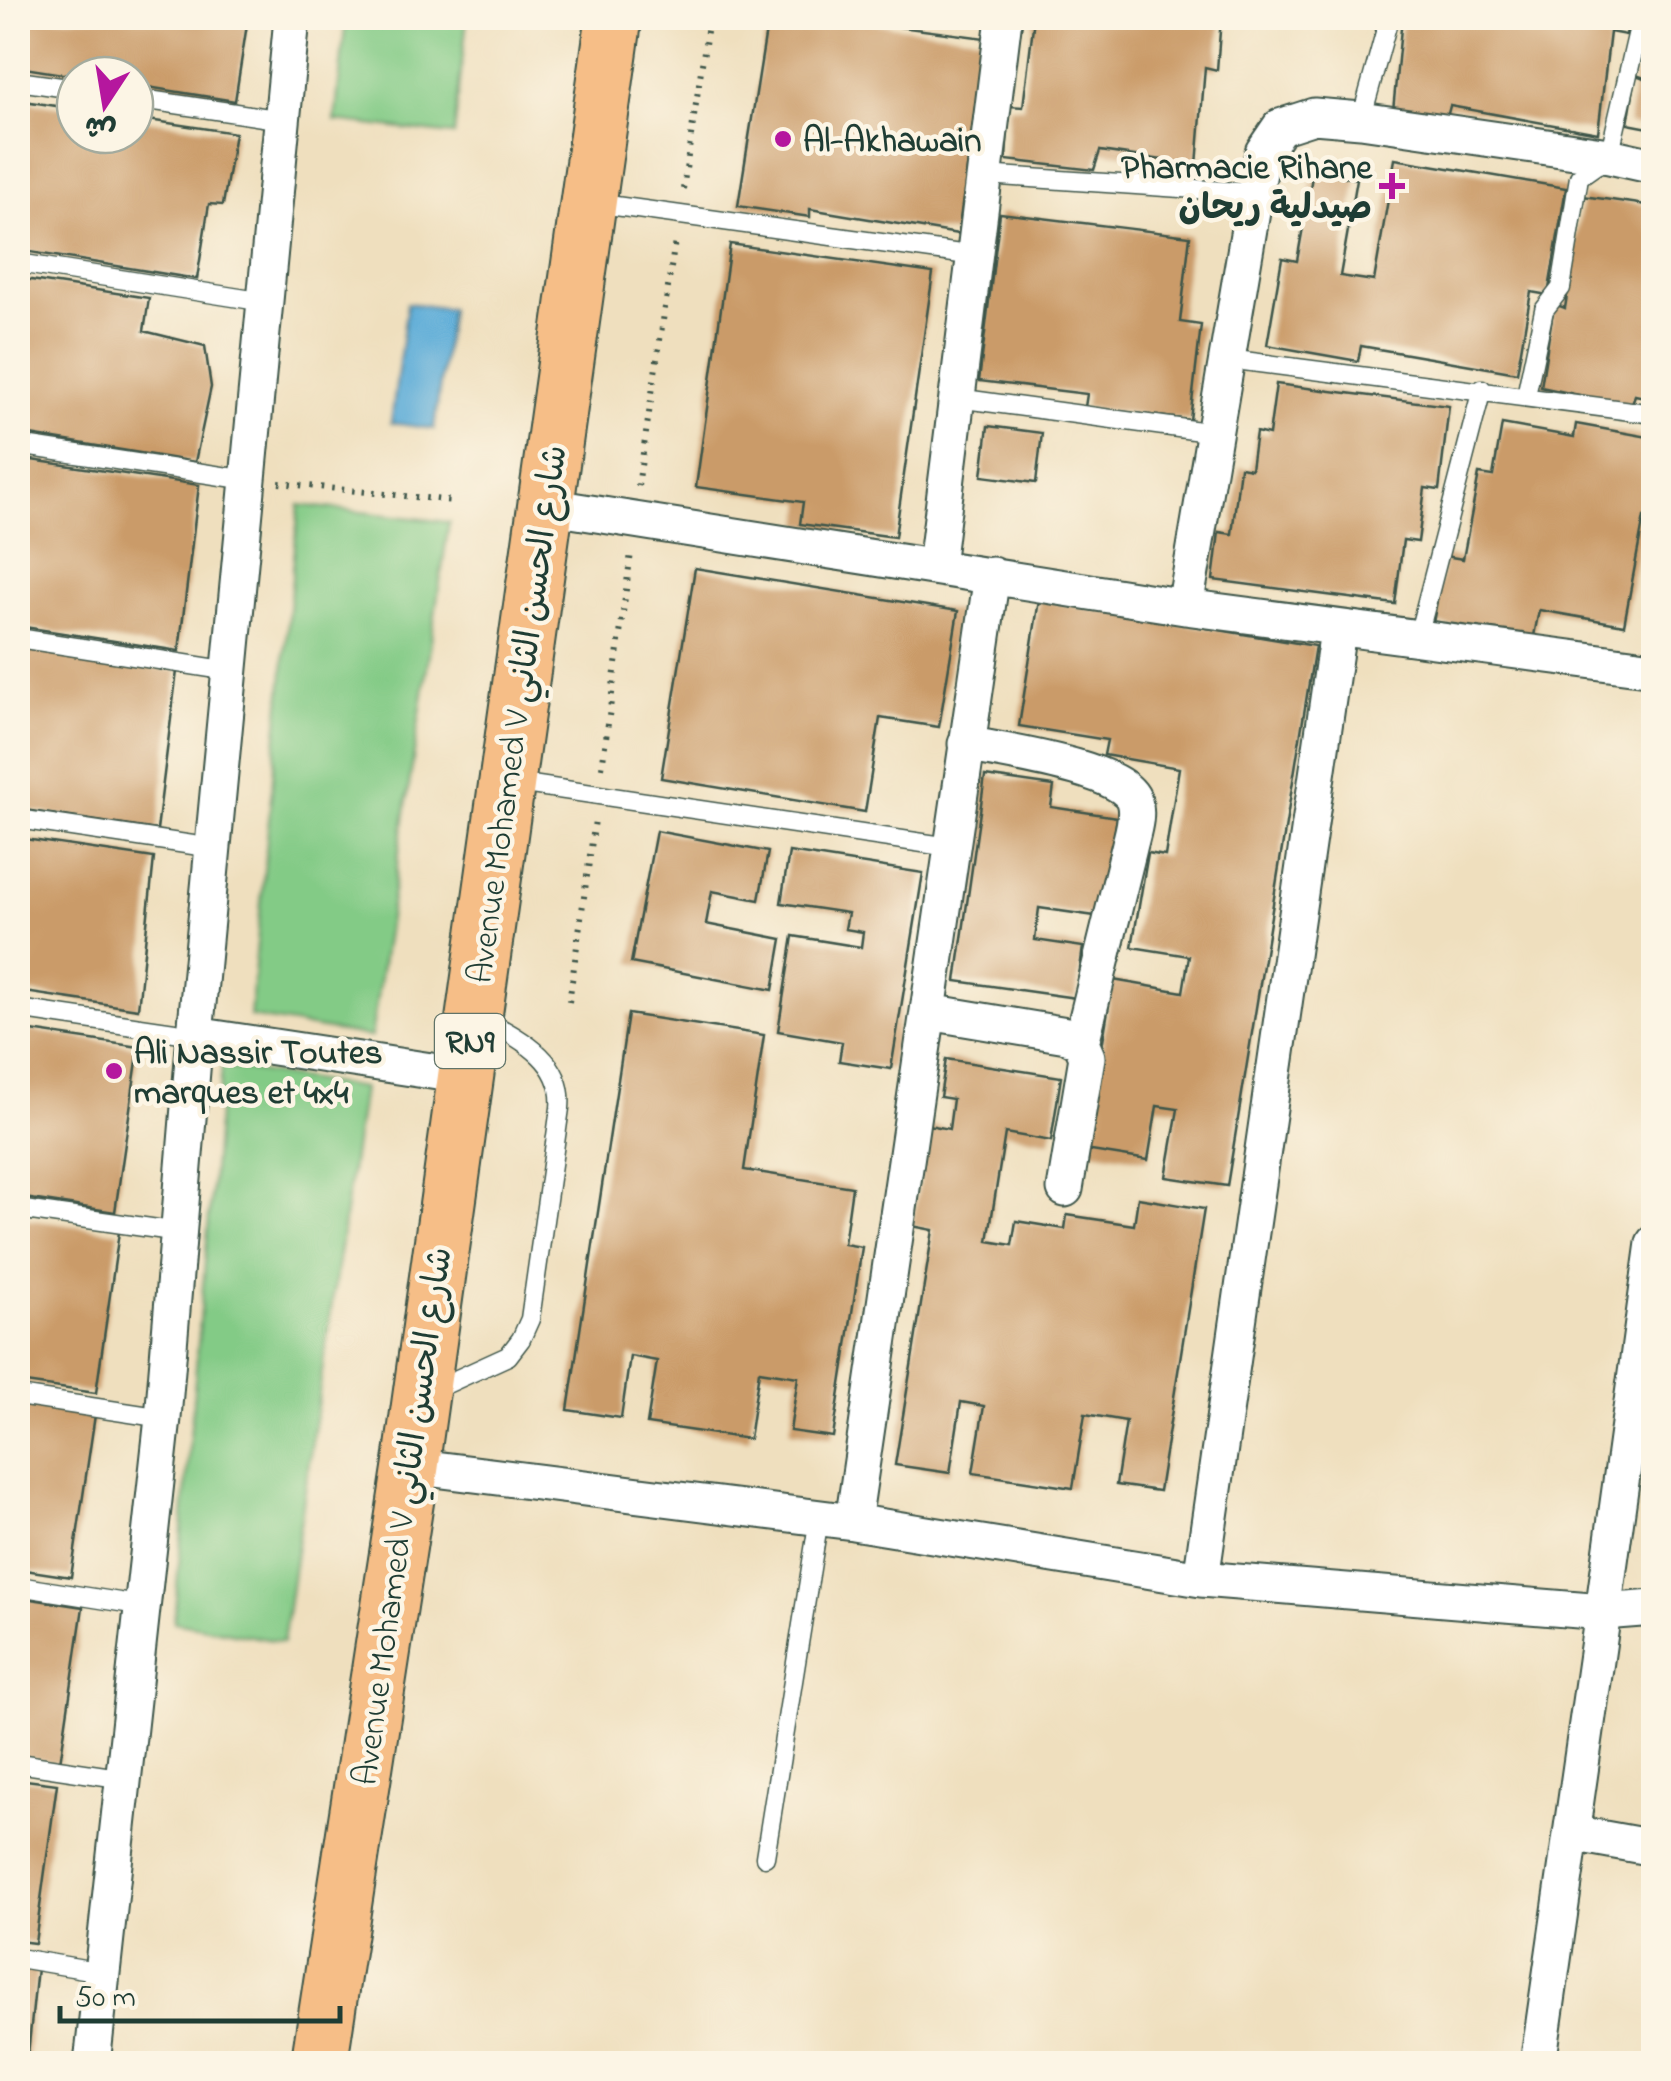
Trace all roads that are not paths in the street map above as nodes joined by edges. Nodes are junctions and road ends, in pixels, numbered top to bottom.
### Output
1 (292, 18) edge
2 (614, 18) edge
3 (1004, 18) edge
4 (1389, 18) edge
5 (1641, 18) edge
6 (18, 81) edge
7 (55, 87) edge
8 (155, 101) edge
9 (283, 120) junction
10 (1362, 120) junction
11 (1609, 156) junction
12 (1654, 166) edge
13 (984, 176) junction
14 (1255, 193) junction
15 (589, 202) junction
16 (975, 256) junction
17 (18, 262) edge
18 (265, 302) junction
19 (1228, 359) junction
20 (1482, 390) junction
21 (1526, 396) junction
22 (957, 398) junction
23 (1654, 414) edge
24 (1215, 433) junction
25 (18, 445) edge
26 (248, 480) junction
27 (546, 506) junction
28 (936, 566) junction
29 (992, 575) junction
30 (1185, 607) junction
31 (1338, 630) junction
32 (18, 638) edge
33 (1416, 640) junction
34 (1654, 669) edge
35 (230, 671) junction
36 (966, 744) junction
37 (506, 781) junction
38 (18, 820) edge
39 (950, 847) junction
40 (213, 848) junction
41 (18, 1009) edge
42 (929, 1012) junction
43 (474, 1014) junction
44 (195, 1035) junction
45 (1081, 1042) junction
46 (464, 1076) junction
47 (1065, 1189) dead end
48 (18, 1209) edge
49 (179, 1232) junction
50 (1654, 1243) edge
51 (18, 1396) edge
52 (420, 1396) junction
53 (164, 1418) junction
54 (411, 1466) junction
55 (836, 1520) junction
56 (1200, 1579) junction
57 (18, 1586) edge
58 (145, 1606) junction
59 (1654, 1608) edge
60 (1604, 1612) junction
61 (18, 1762) edge
62 (124, 1779) junction
63 (1572, 1833) junction
64 (1654, 1848) edge
65 (765, 1857) dead end
66 (18, 1958) edge
67 (102, 1972) junction
68 (92, 2064) edge
69 (319, 2064) edge
70 (1538, 2064) edge

1 - 9 street
2 - 15 main road, Avenue Mohamed V شارع الحسن الثاني / RN9
3 - 13 street
4 - 10 lane
5 - 11 lane
6 - 7 lane
8 - 9 lane
9 - 18 street
10 - 11 street
10 - 14 street
11 - 12 street
11 - 21 lane
13 - 14 lane
13 - 16 street
14 - 19 street
15 - 16 lane
15 - 27 main road, Avenue Mohamed V شارع الحسن الثاني / RN9
16 - 22 street
17 - 18 lane
18 - 26 street
19 - 20 lane
19 - 24 street
20 - 21 lane
20 - 33 lane
21 - 23 lane
22 - 24 lane
22 - 28 street
24 - 30 street
25 - 26 lane
26 - 35 street
27 - 28 street
27 - 37 main road, Avenue Mohamed V شارع الحسن الثاني / RN9
28 - 29 street
29 - 30 street
29 - 36 street
30 - 31 street
31 - 33 street
31 - 56 street
32 - 35 lane
33 - 34 street
35 - 40 street
36 - 39 street
36 - 45 street
37 - 39 lane
37 - 43 main road, Avenue Mohamed V شارع الحسن الثاني / RN9
38 - 40 lane
39 - 42 street
40 - 44 street
41 - 44 lane
42 - 45 street
42 - 55 street
43 - 46 main road, Avenue Mohamed V شارع الحسن الثاني / RN9
43 - 52 lane
44 - 46 street
44 - 49 street
45 - 47 street
46 - 52 main road, Avenue Mohamed V شارع الحسن الثاني / RN9
48 - 49 lane
49 - 53 street
50 - 60 street
51 - 53 lane
52 - 54 main road, Avenue Mohamed V شارع الحسن الثاني / RN9
53 - 58 street
54 - 55 street
54 - 69 main road, Avenue Mohamed V شارع الحسن الثاني / RN9
55 - 56 street
55 - 65 lane
56 - 60 street
57 - 58 lane
58 - 62 street
59 - 60 street
60 - 63 street
61 - 62 lane
62 - 67 street
63 - 64 street
63 - 70 street
66 - 67 lane
67 - 68 street

